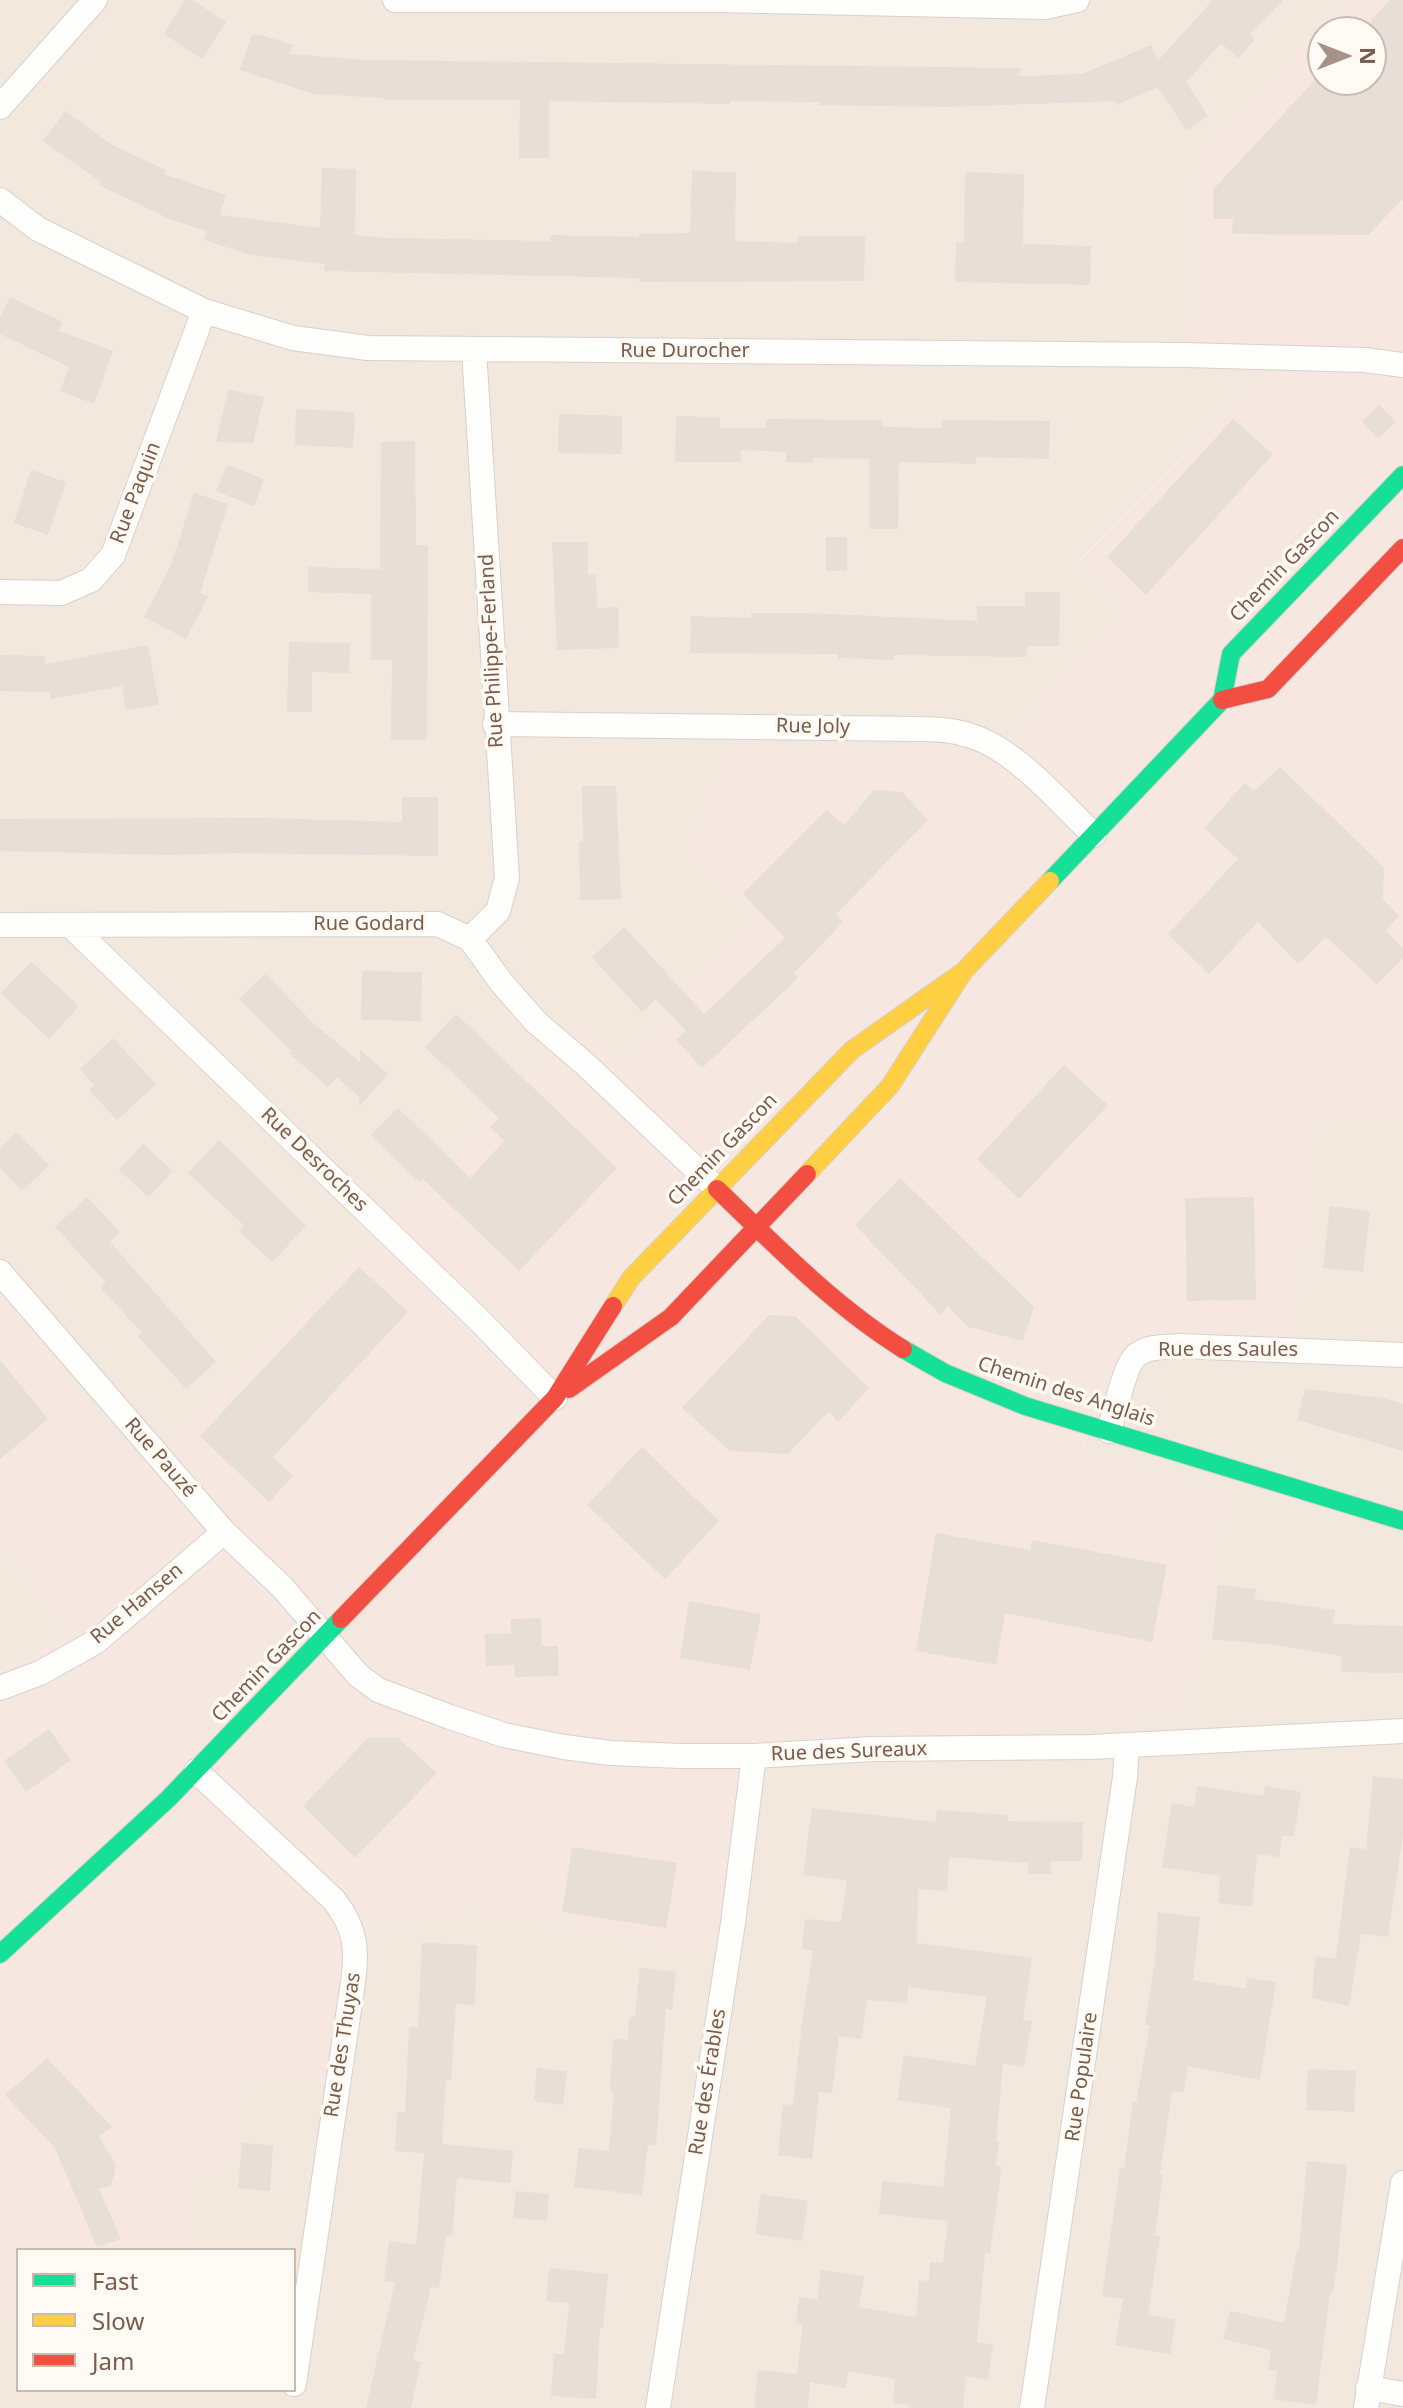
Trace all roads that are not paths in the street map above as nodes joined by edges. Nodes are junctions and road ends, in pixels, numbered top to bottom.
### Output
1 (95, 0) edge
2 (403, 0) edge
3 (717, 0) edge
4 (1077, 0) edge
5 (0, 107) edge
6 (0, 200) edge
7 (204, 311) junction
8 (474, 350) junction
9 (1403, 365) edge
10 (1403, 475) edge
11 (1403, 548) edge
12 (0, 592) edge
13 (1222, 700) junction
14 (495, 724) junction
15 (1094, 835) junction
16 (0, 925) edge
17 (70, 925) junction
18 (470, 939) junction
19 (964, 971) junction
20 (717, 1189) junction
21 (757, 1227) junction
22 (0, 1272) edge
23 (1403, 1355) edge
24 (555, 1398) junction
25 (1109, 1431) junction
26 (1403, 1521) edge
27 (224, 1532) junction
28 (326, 1638) junction
29 (0, 1688) edge
30 (1403, 1731) edge
31 (1127, 1745) junction
32 (754, 1756) junction
33 (196, 1771) junction
34 (0, 1954) edge
35 (1403, 2183) edge
36 (296, 2370) edge
37 (1403, 2394) edge
38 (1367, 2398) edge
39 (658, 2408) edge
40 (1032, 2408) edge

1 - 5 street
2 - 3 street
3 - 4 street
6 - 7 street, Rue Durocher
7 - 8 street, Rue Durocher
7 - 12 street, Rue Paquin
8 - 9 street, Rue Durocher
8 - 14 street, Rue Philippe-Ferland
10 - 13 main road, Chemin Gascon
11 - 13 main road
13 - 15 main road, Chemin Gascon
14 - 15 street, Rue Joly
14 - 18 street, Rue Philippe-Ferland
15 - 19 main road, Chemin Gascon
16 - 17 street, Rue Godard
17 - 18 street, Rue Godard
17 - 24 street, Rue Desroches
18 - 20 street
19 - 20 main road, Chemin Gascon
19 - 21 main road, Chemin Gascon
20 - 21 main road
20 - 24 main road, Chemin Gascon
21 - 24 main road, Chemin Gascon
21 - 25 main road, Chemin des Anglais
22 - 27 street, Rue Pauzé
23 - 25 street, Rue des Saules
24 - 28 main road, Chemin Gascon
25 - 26 main road, Chemin des Anglais
27 - 28 street, Rue Pauzé
27 - 29 street, Rue Hansen
28 - 32 street, Rue des Sureaux
28 - 33 main road, Chemin Gascon
30 - 31 street, Rue des Sureaux
31 - 32 street, Rue des Sureaux
31 - 40 street, Rue Populaire
32 - 39 street, Rue des Érables
33 - 34 main road, Chemin Gascon
33 - 36 street, Rue des Thuyas
35 - 38 street
37 - 38 street

